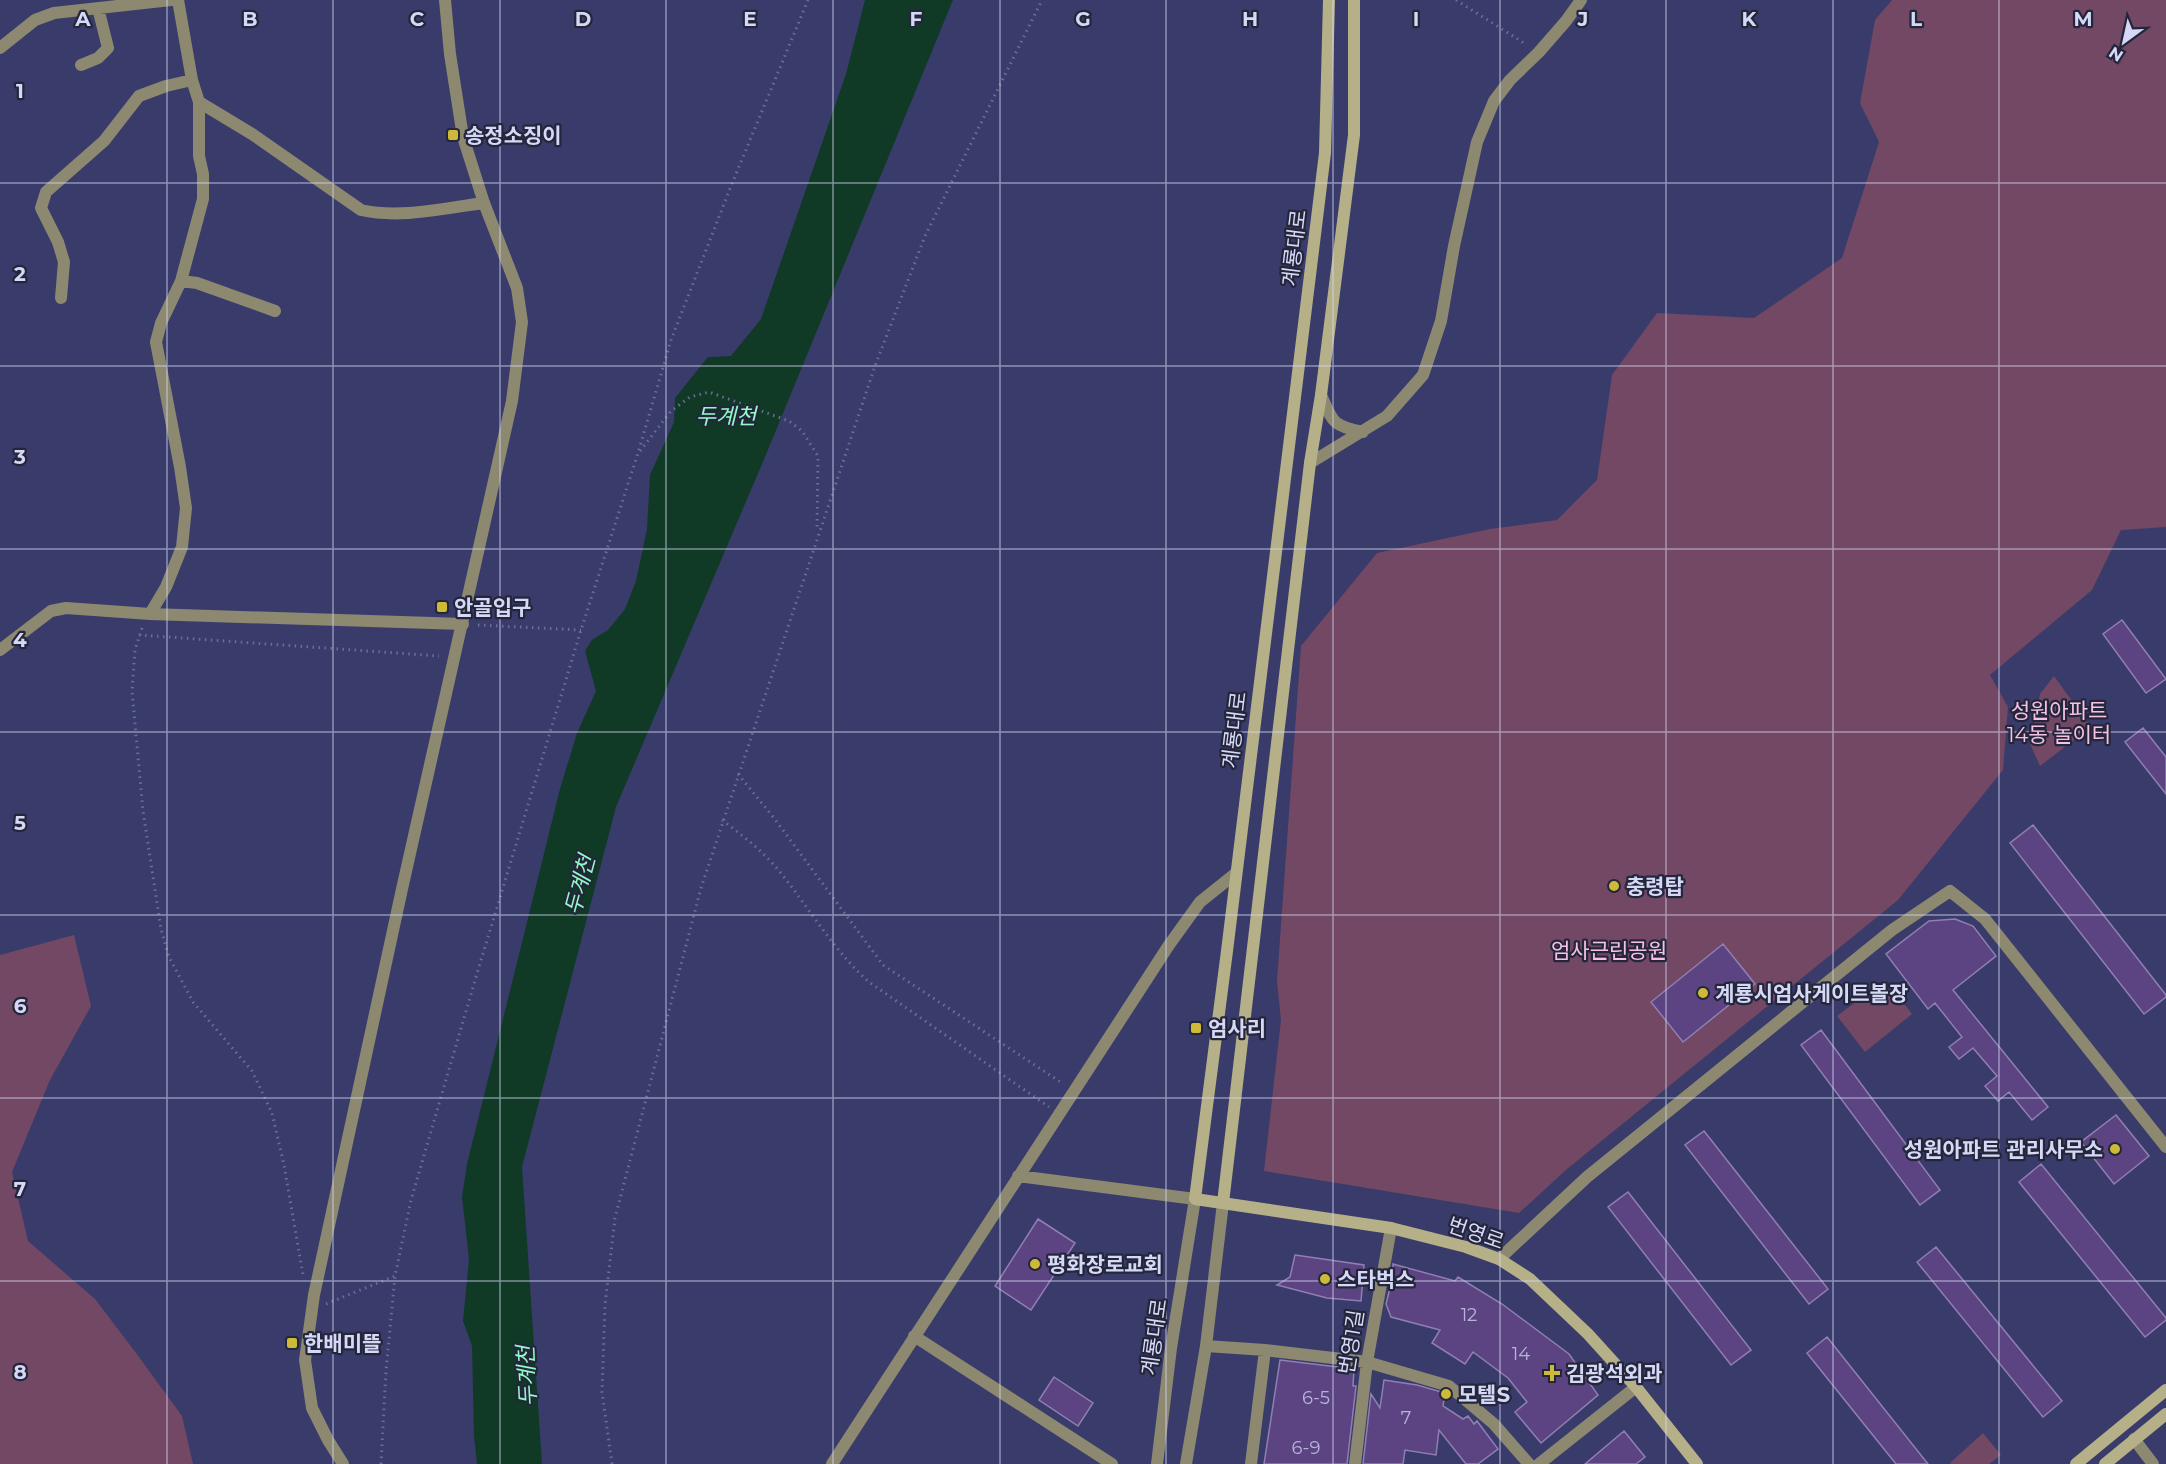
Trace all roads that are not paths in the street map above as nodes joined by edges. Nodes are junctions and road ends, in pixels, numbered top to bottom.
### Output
1 (171, 0) edge
2 (178, 0) edge
3 (445, 0) edge
4 (1329, 0) edge
5 (1354, 0) edge
6 (1581, 0) edge
7 (98, 8) junction
8 (0, 48) edge
9 (81, 65) dead end
10 (192, 81) junction
11 (199, 102) junction
12 (484, 203) junction
13 (181, 281) junction
14 (61, 298) dead end
15 (275, 311) dead end
16 (1321, 395) junction
17 (1363, 432) junction
18 (1310, 463) junction
19 (150, 614) junction
20 (463, 624) junction
21 (0, 650) edge
22 (1235, 874) junction
23 (2166, 1147) edge
24 (1018, 1176) junction
25 (1195, 1198) junction
26 (1223, 1203) junction
27 (1391, 1228) junction
28 (1499, 1259) junction
29 (914, 1336) junction
30 (1206, 1346) junction
31 (1265, 1350) junction
32 (1367, 1362) junction
33 (1636, 1387) junction
34 (2166, 1390) edge
35 (2166, 1414) edge
36 (2134, 1439) junction
37 (344, 1464) edge
38 (832, 1464) edge
39 (1112, 1464) edge
40 (1157, 1464) edge
41 (1186, 1464) edge
42 (1251, 1464) edge
43 (1355, 1464) edge
44 (1529, 1464) edge
45 (1539, 1464) edge
46 (1697, 1464) edge
47 (2076, 1464) edge
48 (2105, 1464) edge
49 (2153, 1464) edge

1 - 7 street
2 - 10 street
3 - 12 street
4 - 22 main road, 계룡대로
5 - 16 main road, 계룡대로
6 - 17 street
7 - 8 street
7 - 9 street
10 - 11 street
10 - 14 street
11 - 12 street
11 - 13 street
12 - 20 street
13 - 15 street
13 - 19 street
16 - 17 street
16 - 18 main road, 계룡대로
17 - 18 street
18 - 26 main road, 계룡대로
19 - 20 street
19 - 21 street
20 - 37 street
22 - 24 street
22 - 25 main road, 계룡대로
23 - 28 street
24 - 25 street
24 - 29 street
25 - 26 main road, 번영로
25 - 40 street, 계룡대로
26 - 27 main road, 번영로
26 - 30 street, 계룡대로
27 - 28 main road, 번영로
27 - 32 street, 번영1길
28 - 33 main road, 번영로
29 - 38 street
29 - 39 street
30 - 31 street
30 - 41 street, 계룡대로
31 - 32 street
31 - 42 street
32 - 43 street, 번영1길
32 - 44 street
33 - 45 street
33 - 46 main road, 번영로
34 - 47 main road
35 - 36 main road
36 - 48 main road
36 - 49 street

